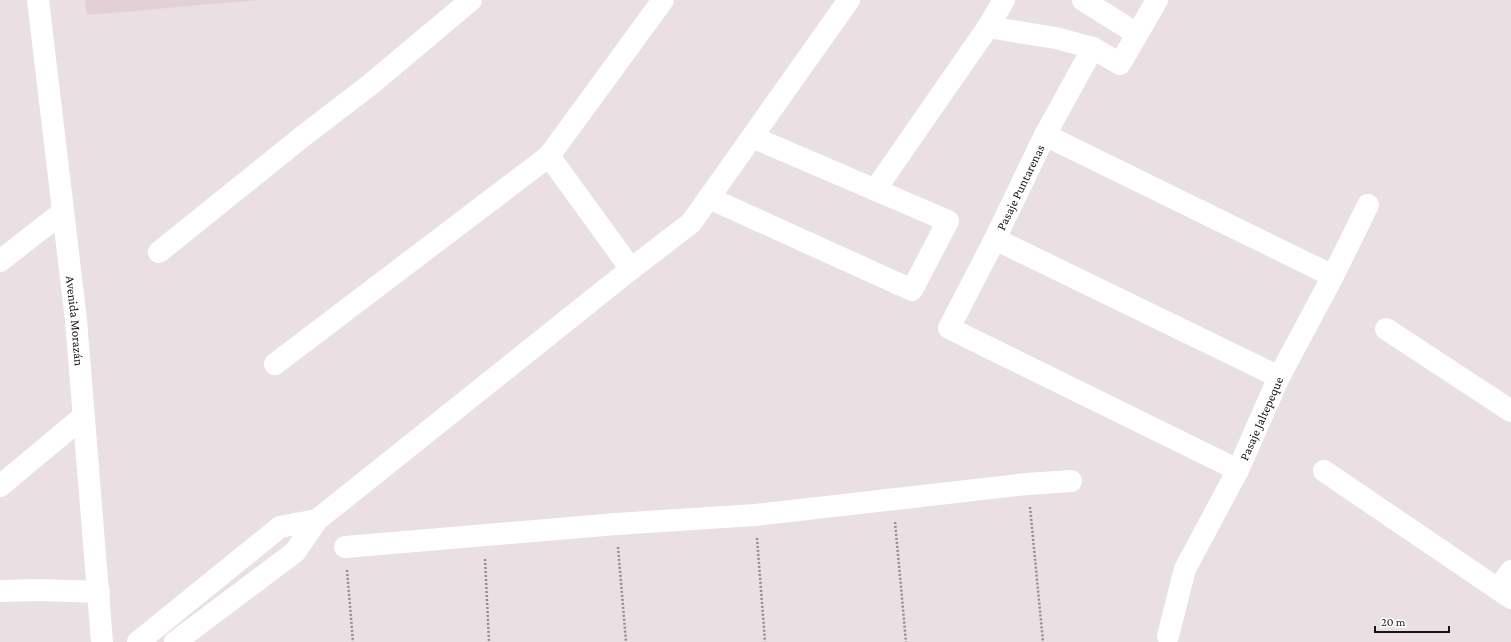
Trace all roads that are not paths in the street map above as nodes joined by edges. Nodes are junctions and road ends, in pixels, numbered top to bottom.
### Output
1 (38, 0) edge
2 (471, 0) edge
3 (663, 0) edge
4 (849, 0) edge
5 (1004, 0) edge
6 (1083, 0) edge
7 (1158, 0) edge
8 (988, 27) junction
9 (1137, 34) junction
10 (1093, 48) junction
11 (1045, 134) junction
12 (752, 137) junction
13 (549, 156) junction
14 (875, 190) junction
15 (708, 198) junction
16 (1368, 205) dead end
17 (63, 212) junction
18 (995, 239) junction
19 (159, 252) dead end
20 (0, 261) edge
21 (631, 269) junction
22 (1333, 276) junction
23 (1386, 329) dead end
24 (275, 364) dead end
25 (1279, 377) junction
26 (1511, 411) edge
27 (84, 416) junction
28 (1238, 470) junction
29 (1324, 471) dead end
30 (1071, 481) dead end
31 (0, 486) edge
32 (317, 520) junction
33 (344, 547) road end
34 (1511, 571) edge
35 (0, 591) edge
36 (99, 592) junction
37 (1505, 594) edge
38 (1168, 636) dead end
39 (102, 642) edge
40 (138, 642) edge
41 (174, 642) edge

1 - 17 street, Avenida Morazán
2 - 19 street
3 - 13 street
4 - 12 street
5 - 8 street
6 - 9 street
7 - 9 street
8 - 10 street
8 - 14 street
9 - 10 street
10 - 11 street, Pasaje Puntarenas
11 - 18 street, Pasaje Puntarenas
11 - 22 street
12 - 14 street
12 - 15 street
13 - 21 street
13 - 24 street
14 - 15 street
15 - 21 street
16 - 22 street, Pasaje Jaltepeque
17 - 20 street
17 - 27 street, Avenida Morazán
18 - 25 street
18 - 28 street, Pasaje Puntarenas
21 - 32 street
22 - 25 street, Pasaje Jaltepeque
23 - 26 street
25 - 28 street, Pasaje Jaltepeque
27 - 31 street
27 - 36 street, Avenida Morazán
28 - 38 street, Pasaje Jaltepeque
29 - 37 street
30 - 33 street
32 - 40 street
32 - 41 street
34 - 37 street
35 - 36 street
36 - 39 street, Avenida Morazán

